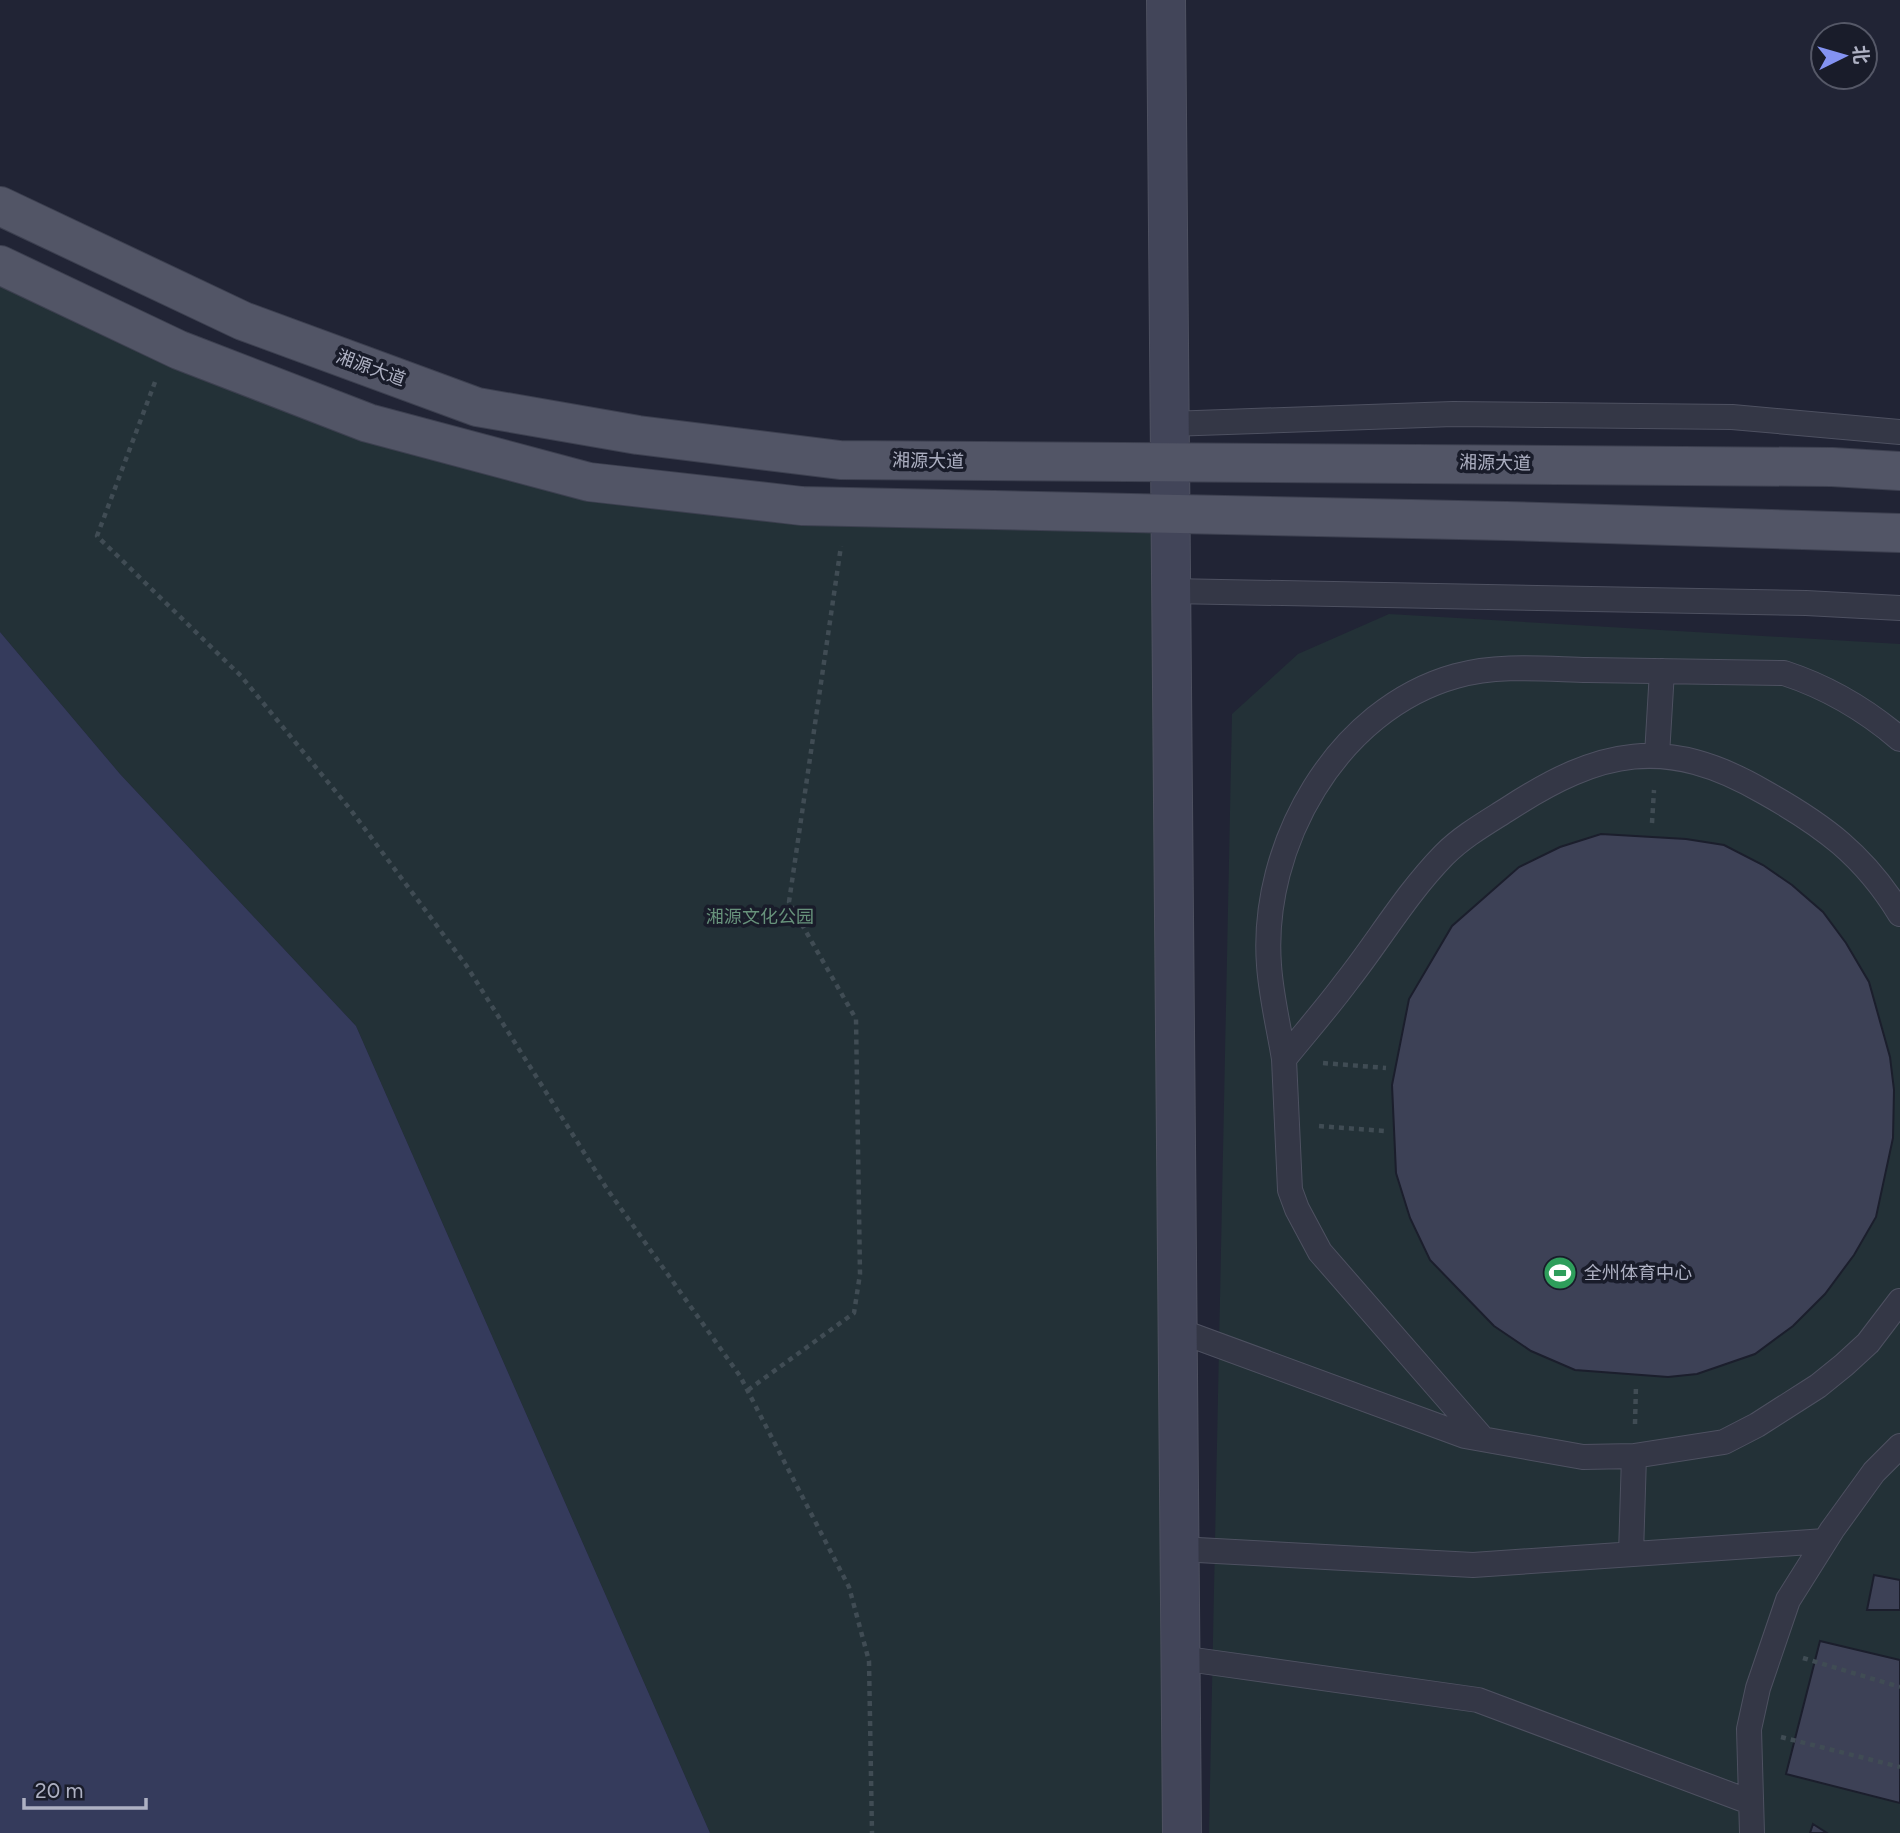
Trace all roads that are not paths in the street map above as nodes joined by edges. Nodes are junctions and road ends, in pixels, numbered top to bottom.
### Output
1 (1166, 0) edge
2 (0, 206) edge
3 (0, 265) edge
4 (1170, 424) junction
5 (1900, 432) edge
6 (1170, 464) junction
7 (1900, 471) edge
8 (1171, 513) junction
9 (1900, 533) edge
10 (1171, 591) junction
11 (1900, 608) edge
12 (1662, 671) junction
13 (1900, 739) edge
14 (1657, 755) junction
15 (1900, 914) edge
16 (1283, 1059) junction
17 (1900, 1301) edge
18 (1177, 1330) junction
19 (1483, 1439) junction
20 (1900, 1446) edge
21 (1634, 1456) junction
22 (1825, 1541) junction
23 (1179, 1549) junction
24 (1631, 1554) junction
25 (1180, 1658) junction
26 (1750, 1802) junction
27 (1182, 1833) edge
28 (1752, 1833) edge

1 - 4 main road
2 - 6 main road, 湘源大道
3 - 8 main road
4 - 5 lane
4 - 6 main road
6 - 7 main road, 湘源大道
6 - 8 main road
8 - 9 main road
8 - 10 main road
10 - 11 lane
10 - 18 main road
12 - 13 lane
12 - 14 lane
12 - 16 lane
14 - 15 lane
14 - 16 lane
16 - 19 lane
17 - 21 lane
18 - 19 lane
18 - 23 main road
19 - 21 lane
20 - 22 lane
21 - 24 lane
22 - 24 lane
22 - 26 lane
23 - 24 lane
23 - 25 main road
25 - 26 lane
25 - 27 main road
26 - 28 lane

